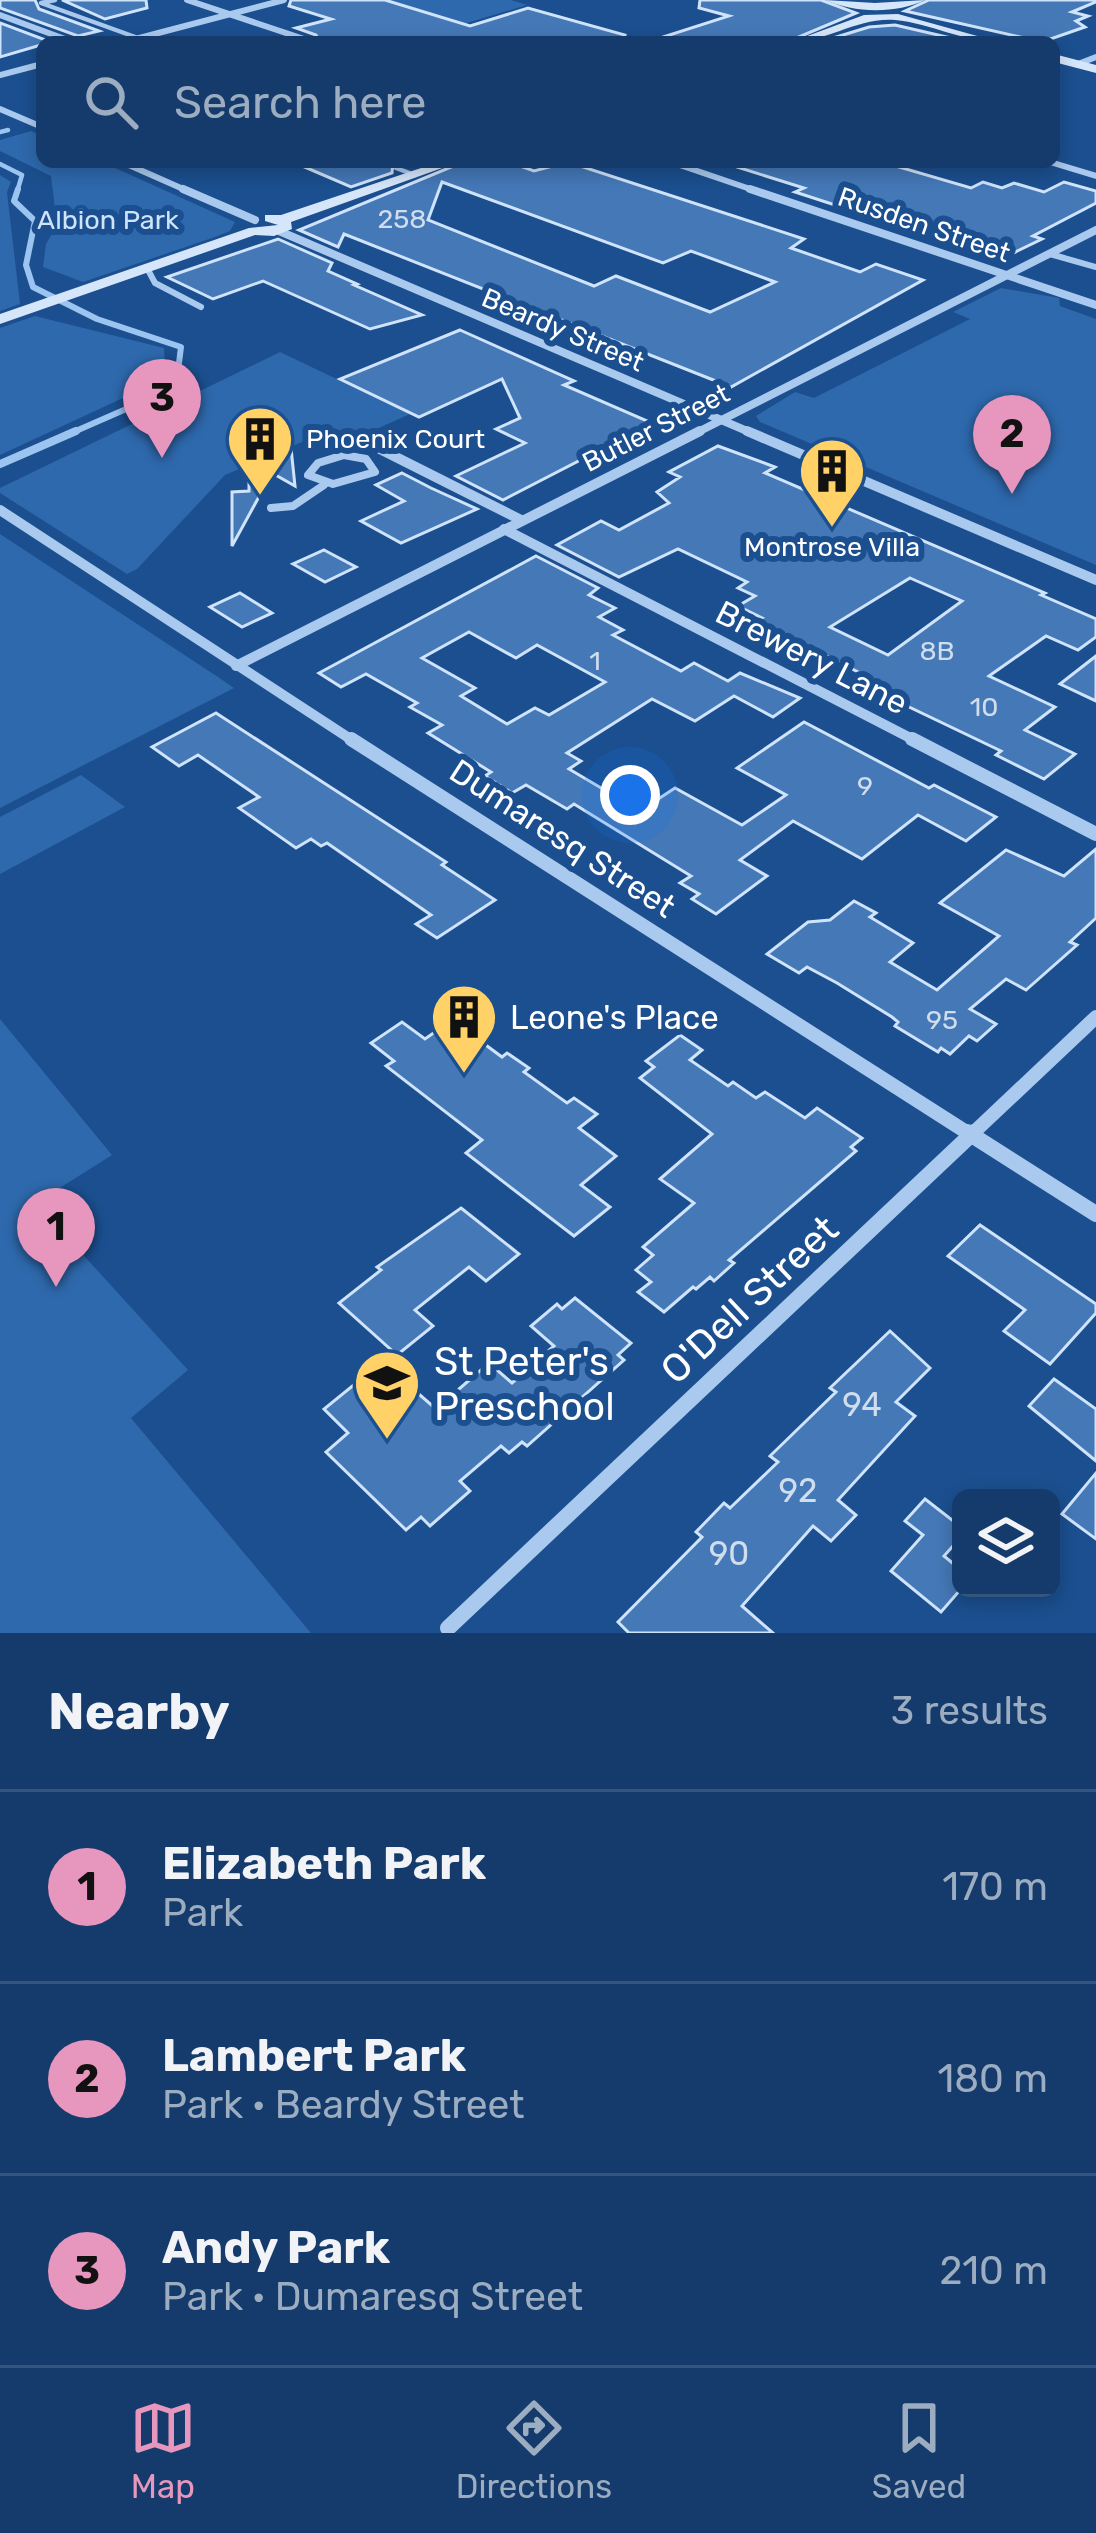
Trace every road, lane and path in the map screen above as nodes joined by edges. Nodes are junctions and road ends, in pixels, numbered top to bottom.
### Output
1 (55, 0) edge
2 (188, 0) edge
3 (284, 0) edge
4 (831, 0) edge
5 (919, 0) edge
6 (866, 13) junction
7 (896, 13) junction
8 (230, 14) junction
9 (0, 15) edge
10 (57, 36) edge
11 (132, 36) edge
12 (146, 36) edge
13 (295, 36) edge
14 (811, 36) edge
15 (972, 36) edge
16 (1096, 57) edge
17 (1060, 60) edge
18 (1078, 64) junction
19 (36, 66) edge
20 (1096, 69) edge
21 (0, 75) edge
22 (0, 109) edge
23 (36, 124) edge
24 (1060, 165) edge
25 (134, 168) edge
26 (414, 168) edge
27 (689, 168) edge
28 (1096, 176) edge
29 (281, 225) junction
30 (255, 226) junction
31 (1094, 232) edge
32 (1050, 254) junction
33 (1096, 267) edge
34 (147, 268) junction
35 (1007, 275) junction
36 (1096, 305) edge
37 (201, 307) dead end
38 (0, 319) edge
39 (720, 419) junction
40 (360, 439) dead end
41 (383, 451) junction
42 (366, 458) junction
43 (324, 485) junction
44 (271, 508) dead end
45 (0, 510) edge
46 (521, 520) junction
47 (504, 529) junction
48 (1096, 580) edge
49 (236, 666) junction
50 (1096, 834) edge
51 (1096, 1017) edge
52 (972, 1134) junction
53 (1096, 1214) edge
54 (448, 1628) dead end

1 - 11 lane
2 - 8 street
3 - 8 street
4 - 6 street
5 - 7 street
6 - 7 street
6 - 14 street
7 - 15 street
8 - 12 street
8 - 13 street
9 - 10 street
16 - 18 street
17 - 18 street
18 - 20 street
19 - 21 street
22 - 23 street
24 - 28 street
25 - 30 street
26 - 29 street
27 - 35 street, Rusden Street
29 - 30 street
29 - 39 street, Beardy Street
30 - 34 street
31 - 32 street, Butler Street
32 - 33 lane
32 - 35 street, Butler Street
34 - 37 lane
34 - 38 street
35 - 36 street, Rusden Street
35 - 39 street, Butler Street
39 - 46 street, Butler Street
39 - 48 street, Beardy Street
40 - 41 street
41 - 42 lane
41 - 46 street
42 - 43 lane
42 - 43 lane
43 - 44 lane
45 - 49 street, Dumaresq Street
46 - 47 street, Butler Street
47 - 49 street, Butler Street
47 - 50 street, Brewery Lane
49 - 52 street, Dumaresq Street
51 - 52 street, O'Dell Street
52 - 53 street, Dumaresq Street
52 - 54 street, O'Dell Street

